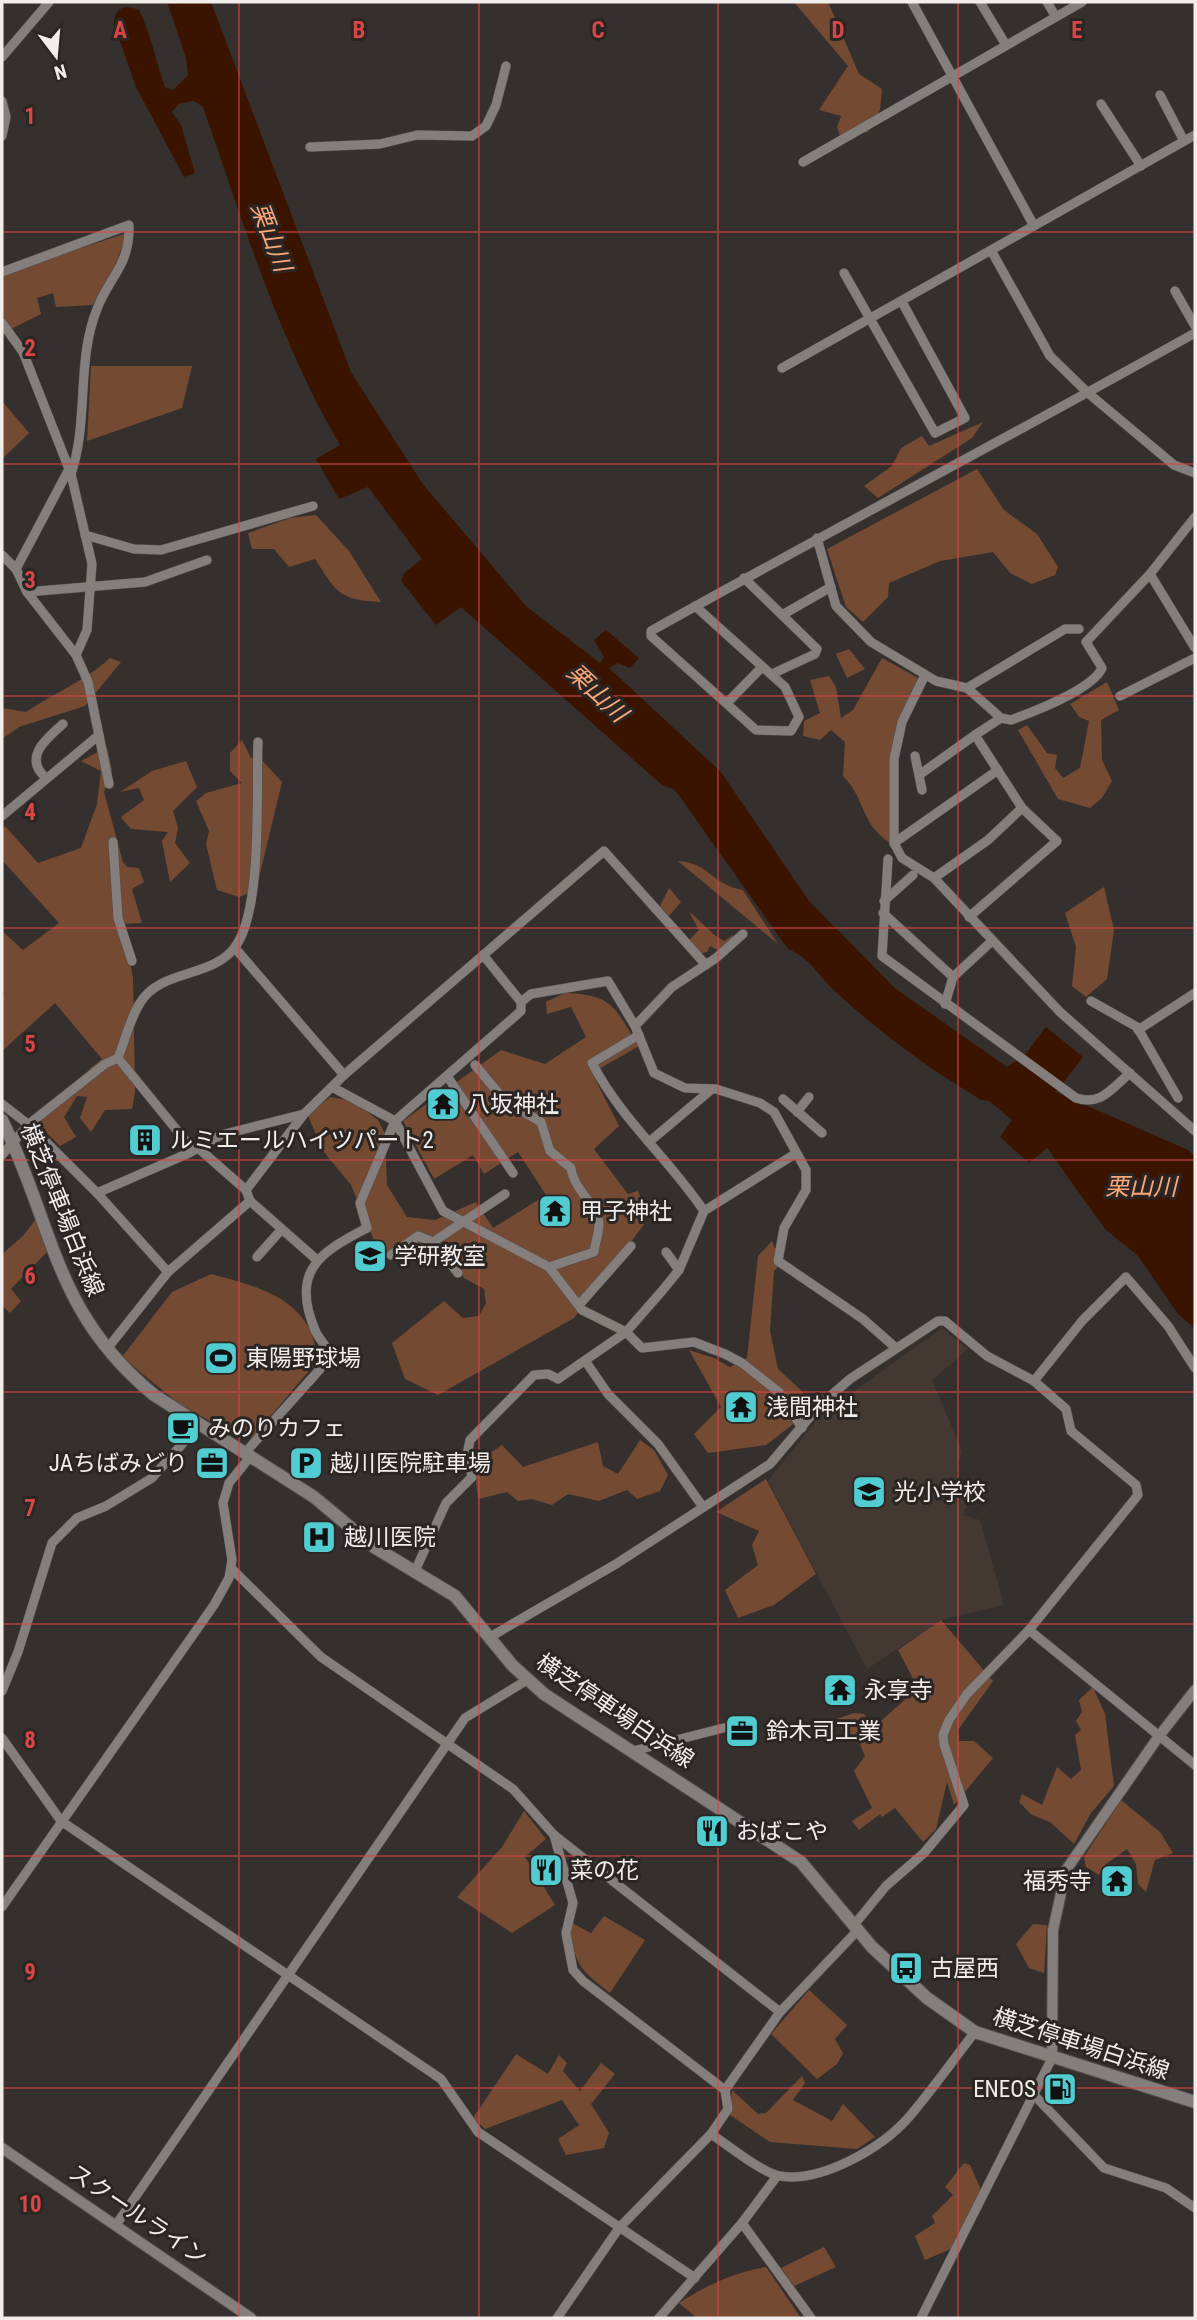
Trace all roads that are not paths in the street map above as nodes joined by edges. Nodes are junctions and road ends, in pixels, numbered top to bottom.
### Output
1 (49, 2) edge
2 (912, 2) edge
3 (980, 2) edge
4 (1047, 2) edge
5 (1082, 2) edge
6 (1056, 16) junction
7 (1006, 45) junction
8 (2, 57) edge
9 (506, 66) dead end
10 (953, 74) junction
11 (1160, 95) dead end
12 (2, 101) edge
13 (1101, 104) dead end
14 (1195, 135) edge
15 (2, 136) edge
16 (1184, 141) junction
17 (310, 147) dead end
18 (803, 162) dead end
19 (1141, 166) junction
20 (1034, 226) junction
21 (992, 252) junction
22 (2, 272) edge
23 (844, 274) dead end
24 (1175, 291) dead end
25 (902, 302) junction
26 (871, 320) junction
27 (2, 323) edge
28 (1195, 326) edge
29 (1195, 333) edge
30 (782, 368) dead end
31 (1088, 393) junction
32 (70, 472) junction
33 (1195, 473) edge
34 (313, 506) dead end
35 (1195, 517) edge
36 (85, 535) junction
37 (817, 538) junction
38 (2, 555) edge
39 (207, 560) dead end
40 (16, 569) junction
41 (1150, 574) junction
42 (744, 578) junction
43 (831, 587) junction
44 (92, 588) junction
45 (27, 592) junction
46 (695, 606) junction
47 (782, 615) junction
48 (1079, 629) dead end
49 (1195, 648) edge
50 (76, 654) junction
51 (1195, 658) edge
52 (762, 667) junction
53 (772, 674) junction
54 (925, 675) junction
55 (967, 688) junction
56 (1120, 696) dead end
57 (728, 702) junction
58 (1001, 718) junction
59 (63, 724) dead end
60 (99, 735) junction
61 (975, 735) junction
62 (258, 742) dead end
63 (915, 756) dead end
64 (998, 770) junction
65 (919, 775) junction
66 (46, 777) junction
67 (109, 784) dead end
68 (922, 790) dead end
69 (1022, 808) junction
70 (2, 816) edge
71 (113, 842) dead end
72 (894, 843) junction
73 (888, 859) dead end
74 (913, 874) dead end
75 (934, 878) junction
76 (884, 901) junction
77 (883, 913) junction
78 (969, 917) junction
79 (743, 934) dead end
80 (992, 942) junction
81 (235, 948) junction
82 (483, 955) junction
83 (132, 961) dead end
84 (706, 965) junction
85 (953, 977) junction
86 (1195, 993) edge
87 (1091, 1001) dead end
88 (521, 1002) junction
89 (945, 1004) junction
90 (637, 1030) junction
91 (1138, 1030) junction
92 (118, 1058) junction
93 (475, 1065) dead end
94 (1130, 1073) junction
95 (344, 1075) junction
96 (447, 1076) junction
97 (332, 1087) junction
98 (712, 1089) junction
99 (809, 1097) dead end
100 (1178, 1097) dead end
101 (783, 1099) dead end
102 (2, 1104) edge
103 (797, 1112) junction
104 (304, 1114) junction
105 (2, 1121) edge
106 (395, 1121) junction
107 (29, 1124) junction
108 (1195, 1131) edge
109 (822, 1133) dead end
110 (13, 1142) junction
111 (649, 1142) junction
112 (195, 1148) junction
113 (795, 1154) junction
114 (2, 1155) edge
115 (513, 1173) dead end
116 (246, 1190) junction
117 (97, 1193) junction
118 (505, 1194) dead end
119 (250, 1201) junction
120 (704, 1211) junction
121 (464, 1223) junction
122 (281, 1230) junction
123 (433, 1242) junction
124 (631, 1246) dead end
125 (666, 1252) dead end
126 (391, 1255) dead end
127 (257, 1257) dead end
128 (317, 1260) junction
129 (549, 1267) junction
130 (679, 1270) junction
131 (168, 1272) junction
132 (458, 1273) dead end
133 (579, 1305) junction
134 (626, 1332) junction
135 (896, 1348) junction
136 (107, 1349) junction
137 (586, 1362) junction
138 (1195, 1368) edge
139 (1034, 1381) junction
140 (199, 1425) junction
141 (802, 1428) junction
142 (247, 1455) junction
143 (703, 1507) junction
144 (231, 1568) junction
145 (415, 1571) junction
146 (1028, 1629) junction
147 (490, 1637) junction
148 (527, 1680) junction
149 (1195, 1690) edge
150 (2, 1691) edge
151 (751, 1721) dead end
152 (1159, 1736) junction
153 (2, 1738) edge
154 (445, 1745) junction
155 (633, 1751) junction
156 (1195, 1765) edge
157 (61, 1821) junction
158 (554, 1835) junction
159 (2, 1908) edge
160 (856, 1928) junction
161 (289, 1975) junction
162 (780, 2012) junction
163 (975, 2032) junction
164 (1052, 2058) junction
165 (725, 2091) junction
166 (1035, 2096) junction
167 (1195, 2102) edge
168 (711, 2134) junction
169 (2, 2148) edge
170 (777, 2176) junction
171 (1195, 2208) edge
172 (742, 2223) junction
173 (116, 2225) junction
174 (619, 2228) junction
175 (695, 2278) junction
176 (251, 2318) edge
177 (557, 2318) edge
178 (659, 2318) edge
179 (811, 2318) edge
180 (921, 2318) edge

1 - 8 street
2 - 10 street
3 - 7 street
4 - 6 street
5 - 6 street
6 - 7 street
7 - 10 street
9 - 17 street
10 - 18 street
10 - 20 street
11 - 16 street
12 - 15 street
13 - 19 street
14 - 16 street
16 - 19 street
19 - 20 street
20 - 21 street
21 - 25 street
21 - 31 street
22 - 32 street
23 - 26 street
24 - 28 street
25 - 26 street
25 - 26 street
26 - 30 street
27 - 32 street
29 - 31 street
31 - 33 street
31 - 37 street
32 - 36 street
32 - 40 street
34 - 36 street
35 - 41 street
36 - 44 street
37 - 42 street
37 - 43 street
38 - 40 street
39 - 44 street
40 - 45 street
41 - 49 street
41 - 58 street
42 - 46 street
42 - 47 street
43 - 47 street
43 - 54 street
44 - 45 street
44 - 50 street
45 - 50 street
46 - 52 street
46 - 57 street
47 - 53 street
48 - 55 street
50 - 60 street
51 - 56 street
52 - 53 street
52 - 57 street
53 - 57 street
54 - 55 street
54 - 72 street
55 - 58 street
58 - 61 street
59 - 66 street
60 - 66 street
60 - 67 street
61 - 64 street
61 - 65 street
62 - 81 street
63 - 65 street
64 - 69 street
64 - 72 street
65 - 68 street
66 - 70 street
69 - 75 street
69 - 78 street
71 - 83 street
72 - 75 street
73 - 76 street
74 - 76 street
75 - 78 street
76 - 77 street
77 - 85 street
77 - 89 street
78 - 80 street
79 - 84 street
80 - 85 street
80 - 94 street
81 - 92 street
81 - 95 street
82 - 84 street
82 - 88 street
82 - 95 street
84 - 90 street
85 - 89 street
86 - 91 street
87 - 91 street
88 - 90 street
88 - 96 street
89 - 94 street
90 - 98 street
90 - 111 street
91 - 100 street
92 - 107 street
92 - 112 street
93 - 129 street
94 - 108 street
95 - 97 street
96 - 106 street
96 - 115 street
97 - 104 street
97 - 106 street
98 - 111 street
98 - 113 street
99 - 103 street
101 - 103 street
102 - 107 street
103 - 109 street
104 - 112 street
104 - 116 street
105 - 110 main road, 横芝停車場白浜線
106 - 121 street
106 - 128 street
107 - 110 street
107 - 117 street
110 - 114 street
110 - 136 main road, 横芝停車場白浜線
111 - 120 street
112 - 116 street
112 - 117 street
113 - 120 street
113 - 135 street
116 - 119 street
117 - 131 street
118 - 121 street
119 - 122 street
119 - 131 street
120 - 130 street
121 - 123 street
121 - 129 street
122 - 127 street
122 - 128 street
123 - 126 street
123 - 132 street
124 - 133 street
125 - 130 street
128 - 142 street
129 - 133 street
130 - 134 street
131 - 136 street
133 - 134 street
134 - 137 street
134 - 141 street
135 - 139 street
135 - 141 street
136 - 140 main road, 横芝停車場白浜線
137 - 143 street
137 - 145 street
138 - 139 street
139 - 146 street
140 - 142 main road, 横芝停車場白浜線
140 - 150 street
141 - 143 street
142 - 144 street
142 - 145 main road, 横芝停車場白浜線
143 - 147 street
144 - 154 street
144 - 157 street
145 - 147 main road, 横芝停車場白浜線
146 - 152 street
146 - 160 street
147 - 148 main road, 横芝停車場白浜線
148 - 154 street
148 - 155 main road, 横芝停車場白浜線
149 - 152 street
151 - 155 street
152 - 156 street
152 - 164 street
153 - 157 street
154 - 158 street
154 - 161 street
155 - 160 main road, 横芝停車場白浜線
157 - 159 street
157 - 161 street
158 - 162 street
158 - 165 street
160 - 162 street
160 - 163 main road, 横芝停車場白浜線
161 - 173 street
161 - 174 street
162 - 165 street
163 - 164 main road, 横芝停車場白浜線
163 - 170 street
164 - 166 street
164 - 167 main road, 横芝停車場白浜線
165 - 168 street
166 - 171 street
166 - 180 street
168 - 170 street
168 - 174 street
169 - 173 street, スクールライン
170 - 172 street
172 - 175 street
172 - 179 street
173 - 176 street, スクールライン
174 - 175 street
174 - 177 street
175 - 178 street

